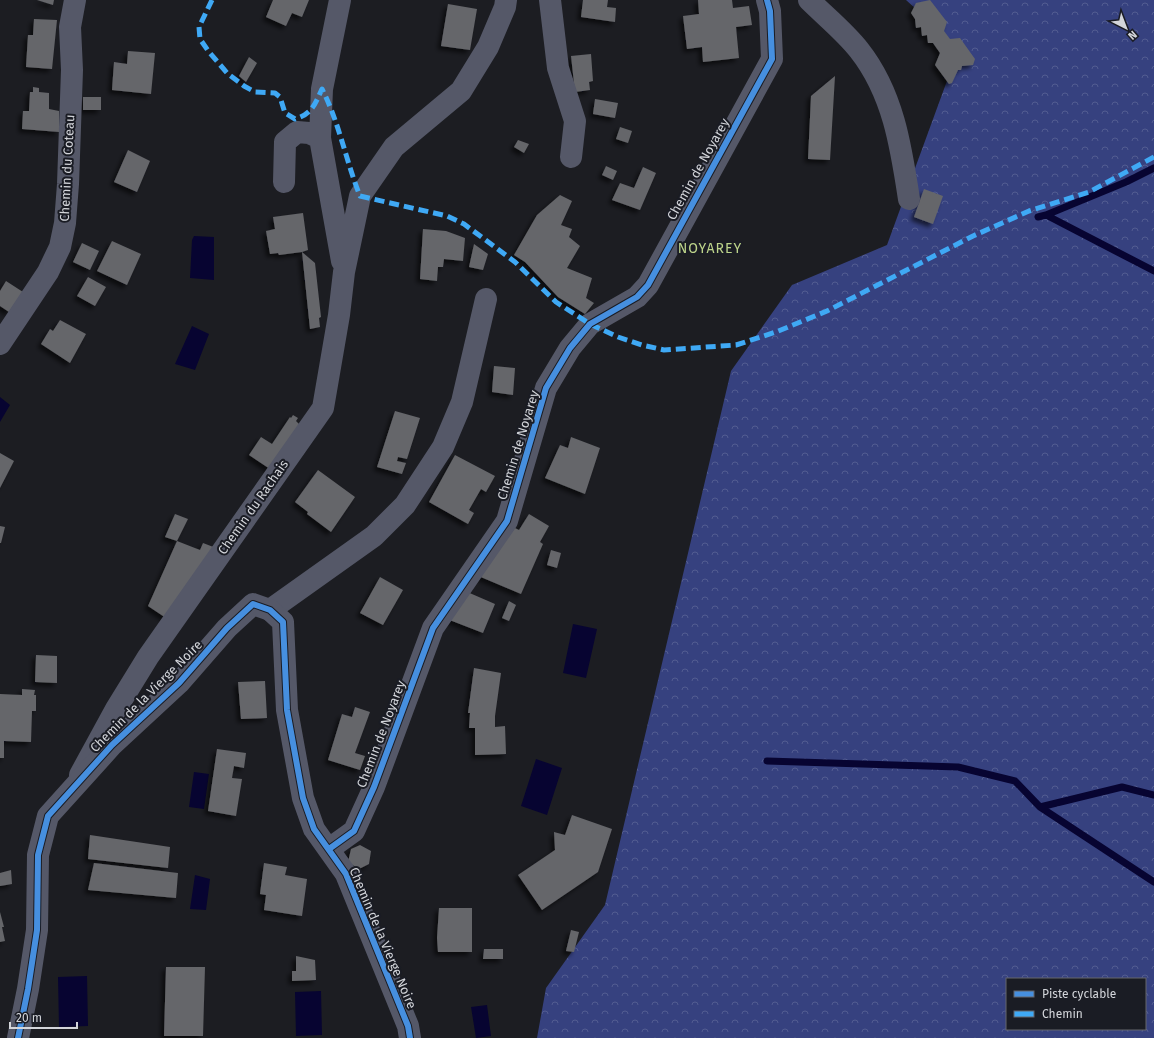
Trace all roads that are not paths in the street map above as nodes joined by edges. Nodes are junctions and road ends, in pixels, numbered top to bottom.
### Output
1 (75, 0) edge
2 (340, 0) edge
3 (506, 0) edge
4 (550, 0) edge
5 (767, 0) edge
6 (809, 0) edge
7 (320, 138) junction
8 (570, 157) dead end
9 (284, 182) dead end
10 (909, 199) dead end
11 (344, 272) junction
12 (486, 299) dead end
13 (0, 344) edge
14 (270, 610) junction
15 (72, 790) junction
16 (329, 849) junction
17 (18, 1038) edge
18 (410, 1038) edge

1 - 13 street, Chemin du Coteau
2 - 7 street
3 - 11 street, Chemin du Rachais
4 - 8 street
5 - 16 street, Chemin de Noyarey
6 - 10 street
7 - 9 street
7 - 11 street
11 - 15 street, Chemin du Rachais
12 - 14 street
14 - 15 street, Chemin de la Vierge Noire
14 - 16 street, Chemin de la Vierge Noire
15 - 17 street, Chemin de la Vierge Noire
16 - 18 street, Chemin de la Vierge Noire

